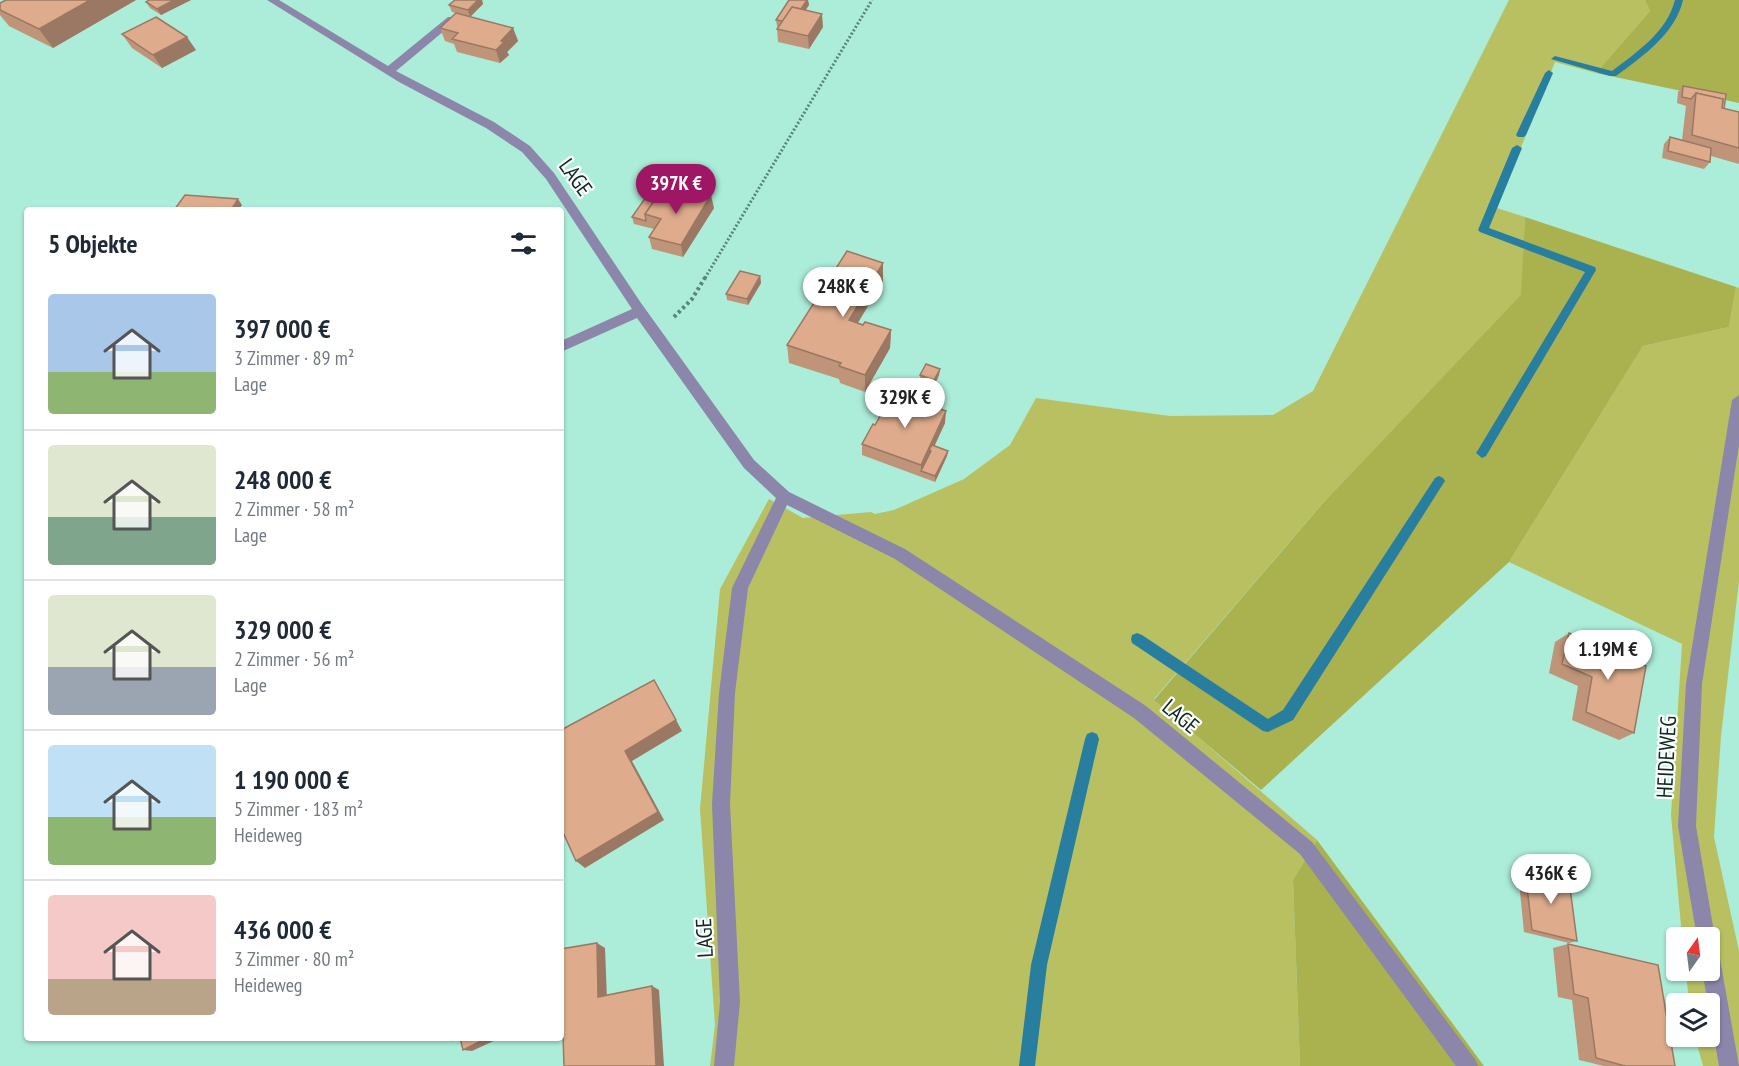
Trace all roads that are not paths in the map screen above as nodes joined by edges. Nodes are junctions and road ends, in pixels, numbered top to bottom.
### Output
1 (272, 0) edge
2 (452, 19) edge
3 (389, 71) junction
4 (640, 311) junction
5 (564, 345) edge
6 (1739, 400) edge
7 (784, 496) junction
8 (1704, 927) edge
9 (1714, 981) edge
10 (724, 1066) edge
11 (1468, 1066) edge
12 (1729, 1066) edge

1 - 3 street, LAGE
2 - 3 street
3 - 4 street, LAGE
4 - 5 street
4 - 7 street, LAGE
6 - 8 street, HEIDEWEG
7 - 10 street, LAGE
7 - 11 street, LAGE
9 - 12 street

